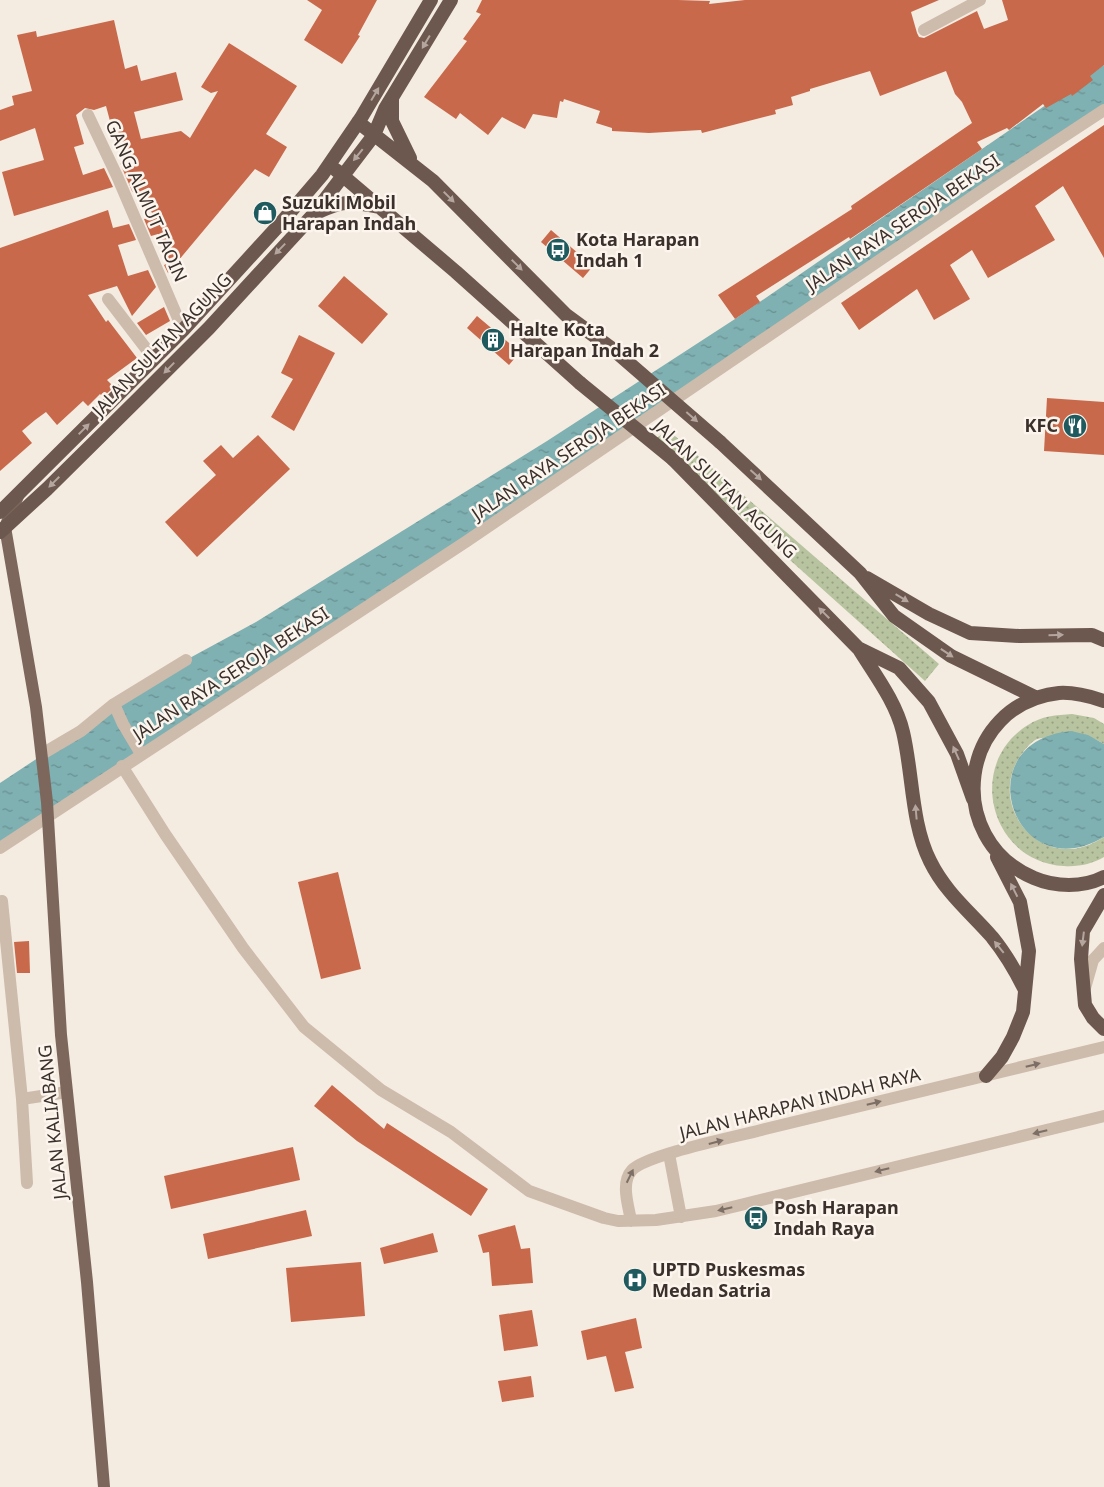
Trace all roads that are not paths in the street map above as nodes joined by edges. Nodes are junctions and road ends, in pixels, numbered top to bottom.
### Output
1 (431, 0) edge
2 (452, 0) edge
3 (980, 0) edge
4 (924, 30) dead end
5 (392, 99) junction
6 (1104, 110) edge
7 (88, 115) dead end
8 (358, 122) junction
9 (374, 135) junction
10 (329, 164) junction
11 (414, 165) junction
12 (342, 175) junction
13 (382, 208) junction
14 (313, 215) junction
15 (108, 299) dead end
16 (183, 330) junction
17 (154, 359) junction
18 (19, 494) junction
19 (0, 512) edge
20 (3, 529) edge
21 (860, 573) junction
22 (1104, 640) edge
23 (858, 648) junction
24 (186, 660) dead end
25 (1037, 698) junction
26 (1104, 700) edge
27 (114, 704) junction
28 (140, 751) junction
29 (42, 754) junction
30 (122, 766) junction
31 (973, 799) junction
32 (48, 808) junction
33 (0, 848) edge
34 (994, 849) junction
35 (1104, 877) edge
36 (1104, 895) edge
37 (2, 901) dead end
38 (1104, 948) edge
39 (1024, 988) junction
40 (1083, 998) junction
41 (1104, 1029) edge
42 (1104, 1047) edge
43 (986, 1076) junction
44 (67, 1092) junction
45 (22, 1099) junction
46 (1104, 1116) edge
47 (669, 1154) junction
48 (28, 1183) dead end
49 (681, 1217) junction
50 (631, 1222) junction
51 (104, 1487) edge

8 -> 1 highway, JALAN SULTAN AGUNG
2 -> 5 highway, JALAN SULTAN AGUNG
3 - 4 street
5 - 9 highway, JALAN SULTAN AGUNG
5 - 11 highway
6 - 28 street, JALAN RAYA SEROJA BEKASI
7 - 16 street, GANG ALMUT TAOIN
8 - 9 highway, JALAN SULTAN AGUNG
8 - 10 highway, JALAN SULTAN AGUNG
9 - 11 highway, JALAN SULTAN AGUNG
9 -> 12 highway, JALAN SULTAN AGUNG
10 - 12 highway, JALAN SULTAN AGUNG
10 - 16 highway, JALAN SULTAN AGUNG
11 -> 21 highway, JALAN SULTAN AGUNG, bridge
12 - 13 highway, JALAN SULTAN AGUNG
12 - 14 highway, JALAN SULTAN AGUNG
13 - 14 highway
23 -> 13 highway, JALAN SULTAN AGUNG, bridge
14 -> 20 highway, JALAN SULTAN AGUNG
15 - 17 street
16 - 17 highway, JALAN SULTAN AGUNG
18 -> 17 highway, JALAN SULTAN AGUNG
18 - 19 highway, JALAN SULTAN AGUNG
18 - 20 main road
20 - 29 main road, JALAN KALIABANG
21 -> 22 highway
21 -> 25 highway, JALAN SULTAN AGUNG
31 -> 23 highway, JALAN SULTAN AGUNG
39 -> 23 highway
24 - 27 street
25 - 26 highway
25 - 31 highway
27 - 28 street
27 - 29 street
28 - 30 street, JALAN RAYA SEROJA BEKASI
29 - 32 main road, JALAN KALIABANG
30 - 32 street, JALAN RAYA SEROJA BEKASI
30 - 50 street
31 - 34 highway
32 - 33 street, JALAN RAYA SEROJA BEKASI
32 - 44 main road, JALAN KALIABANG
34 - 35 highway
39 -> 34 highway
36 -> 40 highway
37 - 45 street
38 - 40 street
39 - 43 highway
40 - 41 highway
43 -> 42 street, JALAN HARAPAN INDAH RAYA
47 -> 43 street, JALAN HARAPAN INDAH RAYA
44 - 45 street
44 - 51 main road, JALAN KALIABANG
45 - 48 street
46 -> 49 street
47 - 49 street, JALAN HARAPAN INDAH RAYA
50 -> 47 street
49 - 50 street

